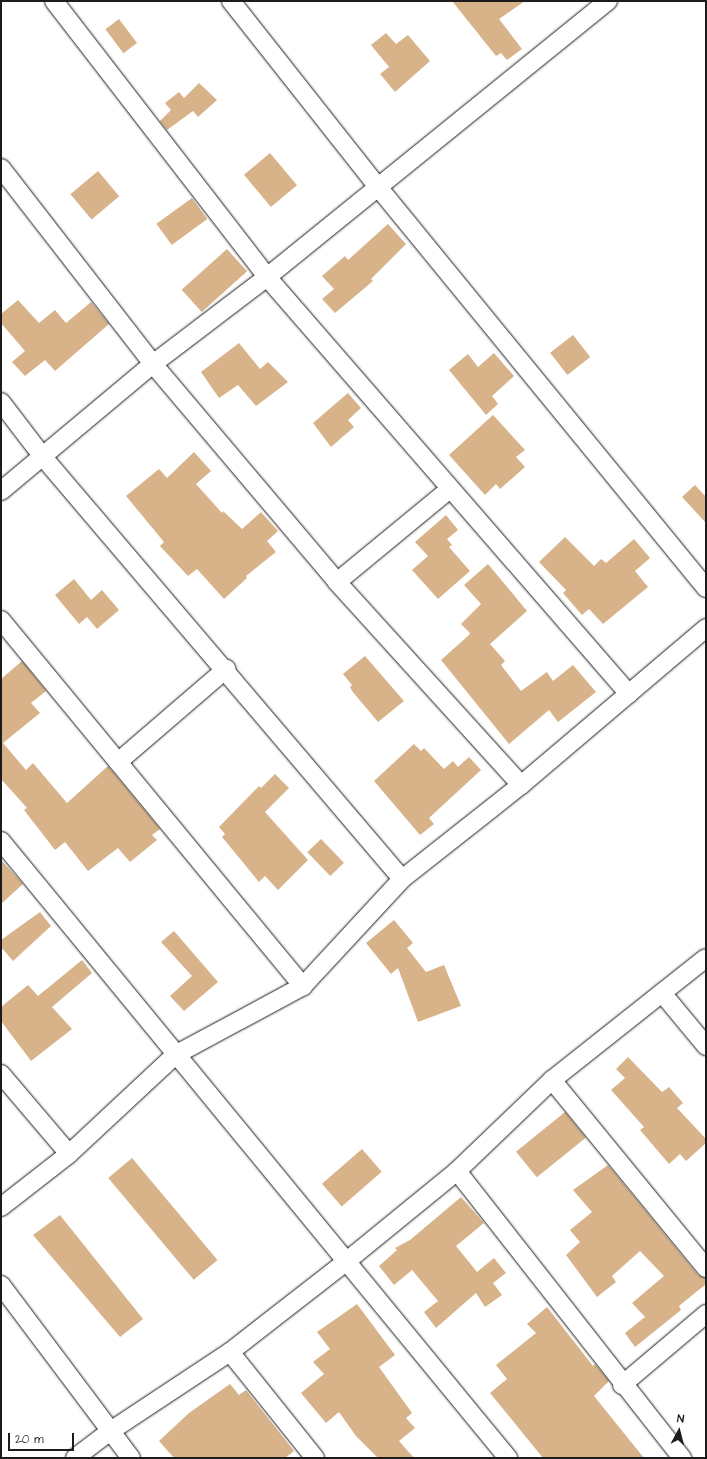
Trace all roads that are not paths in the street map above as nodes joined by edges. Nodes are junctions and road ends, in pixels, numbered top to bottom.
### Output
1 (54, 1) edge
2 (231, 1) edge
3 (608, 1) edge
4 (1, 168) edge
5 (378, 187) junction
6 (267, 277) junction
7 (153, 364) junction
8 (1, 402) edge
9 (43, 457) junction
10 (450, 489) junction
11 (1, 491) edge
12 (337, 582) junction
13 (706, 588) edge
14 (1, 620) edge
15 (706, 628) edge
16 (226, 669) junction
17 (629, 694) junction
18 (118, 762) junction
19 (521, 786) junction
20 (1, 841) edge
21 (402, 879) junction
22 (706, 958) edge
23 (303, 986) junction
24 (662, 993) junction
25 (706, 1046) edge
26 (175, 1056) junction
27 (1, 1074) edge
28 (552, 1080) junction
29 (69, 1154) junction
30 (457, 1171) junction
31 (1, 1207) edge
32 (348, 1260) junction
33 (706, 1268) edge
34 (1, 1285) edge
35 (706, 1314) edge
36 (230, 1352) junction
37 (622, 1385) junction
38 (109, 1432) junction
39 (75, 1458) edge
40 (131, 1458) edge
41 (315, 1458) edge
42 (508, 1458) edge
43 (682, 1458) edge

1 - 6 street
2 - 5 street
3 - 5 street
4 - 7 street
5 - 6 street
5 - 13 street
6 - 7 street
6 - 10 street
7 - 9 street
7 - 12 street
8 - 9 street
9 - 11 street
9 - 16 street
10 - 12 street
10 - 17 street
12 - 19 street
14 - 18 street
15 - 17 street
16 - 18 street
16 - 21 street
17 - 19 street
18 - 23 street
19 - 21 street
20 - 26 street
21 - 23 street
22 - 24 street
23 - 26 street
24 - 25 street
24 - 28 street
26 - 29 street
26 - 32 street
27 - 29 street
28 - 30 street
28 - 33 street
29 - 31 street
30 - 32 street
30 - 37 street
32 - 36 street
32 - 42 street
34 - 38 street
35 - 37 street
36 - 38 street
36 - 41 street
37 - 43 street
38 - 39 street
38 - 40 street

